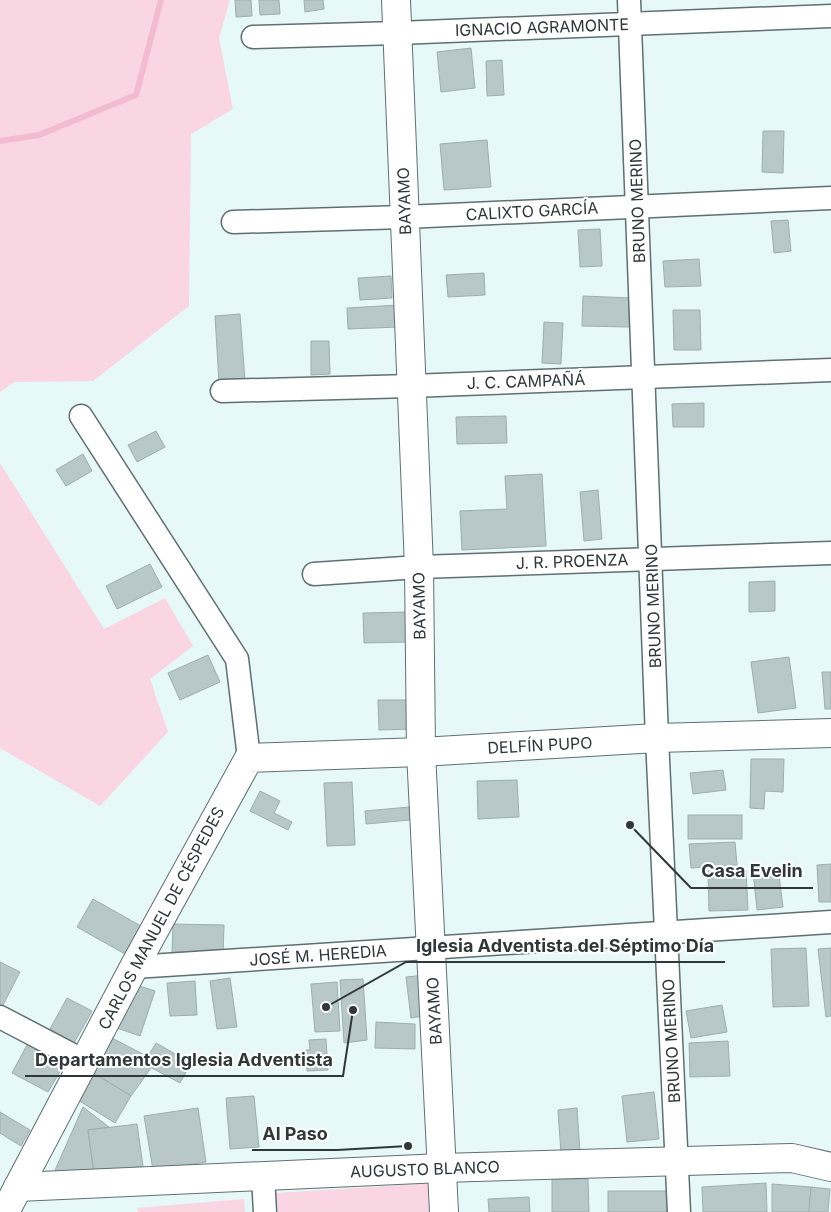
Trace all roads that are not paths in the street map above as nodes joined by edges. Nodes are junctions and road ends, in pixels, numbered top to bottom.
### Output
1 (396, 0) edge
2 (629, 0) edge
3 (831, 16) edge
4 (630, 24) junction
5 (398, 33) junction
6 (253, 37) dead end
7 (831, 198) edge
8 (637, 206) junction
9 (405, 217) junction
10 (233, 222) dead end
11 (831, 370) edge
12 (644, 377) junction
13 (412, 386) junction
14 (222, 391) dead end
15 (82, 416) dead end
16 (831, 553) edge
17 (651, 558) junction
18 (419, 567) junction
19 (314, 574) dead end
20 (831, 733) edge
21 (657, 738) junction
22 (421, 752) junction
23 (249, 758) junction
24 (831, 922) edge
25 (666, 932) junction
26 (431, 947) junction
27 (134, 967) junction
28 (0, 1017) edge
29 (84, 1061) junction
30 (676, 1162) junction
31 (831, 1167) edge
32 (442, 1168) junction
33 (263, 1176) junction
34 (18, 1187) junction
35 (5, 1212) edge
36 (265, 1212) edge
37 (444, 1212) edge
38 (679, 1212) edge

1 - 5 street, BAYAMO
2 - 4 street, BRUNO MERINO
3 - 4 street, IGNACIO AGRAMONTE
4 - 5 street, IGNACIO AGRAMONTE
4 - 8 street, BRUNO MERINO
5 - 6 street, IGNACIO AGRAMONTE
5 - 9 street, BAYAMO
7 - 8 street, CALIXTO GARCÍA
8 - 9 street, CALIXTO GARCÍA
8 - 12 street, BRUNO MERINO
9 - 10 street, CALIXTO GARCÍA
9 - 13 street, BAYAMO
11 - 12 street, J. C. CAMPAÑÁ
12 - 13 street, J. C. CAMPAÑÁ
12 - 17 street, BRUNO MERINO
13 - 14 street, J. C. CAMPAÑÁ
13 - 18 street, BAYAMO
15 - 23 street
16 - 17 street, J. R. PROENZA
17 - 18 street, J. R. PROENZA
17 - 21 street, BRUNO MERINO
18 - 19 street, J. R. PROENZA
18 - 22 street, BAYAMO
20 - 21 street, DELFÍN PUPO
21 - 22 street, DELFÍN PUPO
21 - 25 street, BRUNO MERINO
22 - 23 street, DELFÍN PUPO
22 - 26 street, BAYAMO
23 - 27 street, CARLOS MANUEL DE CÉSPEDES
24 - 25 street, JOSÉ M. HEREDIA
25 - 26 street, JOSÉ M. HEREDIA
25 - 30 street, BRUNO MERINO
26 - 27 street, JOSÉ M. HEREDIA
26 - 32 street, BAYAMO
27 - 29 street, CARLOS MANUEL DE CÉSPEDES
28 - 29 street
29 - 34 street, CARLOS MANUEL DE CÉSPEDES
30 - 31 street, AUGUSTO BLANCO
30 - 32 street, AUGUSTO BLANCO
30 - 38 street, BRUNO MERINO
32 - 33 street, AUGUSTO BLANCO
32 - 37 street, BAYAMO
33 - 34 street, AUGUSTO BLANCO
33 - 36 street
34 - 35 street, CARLOS MANUEL DE CÉSPEDES

